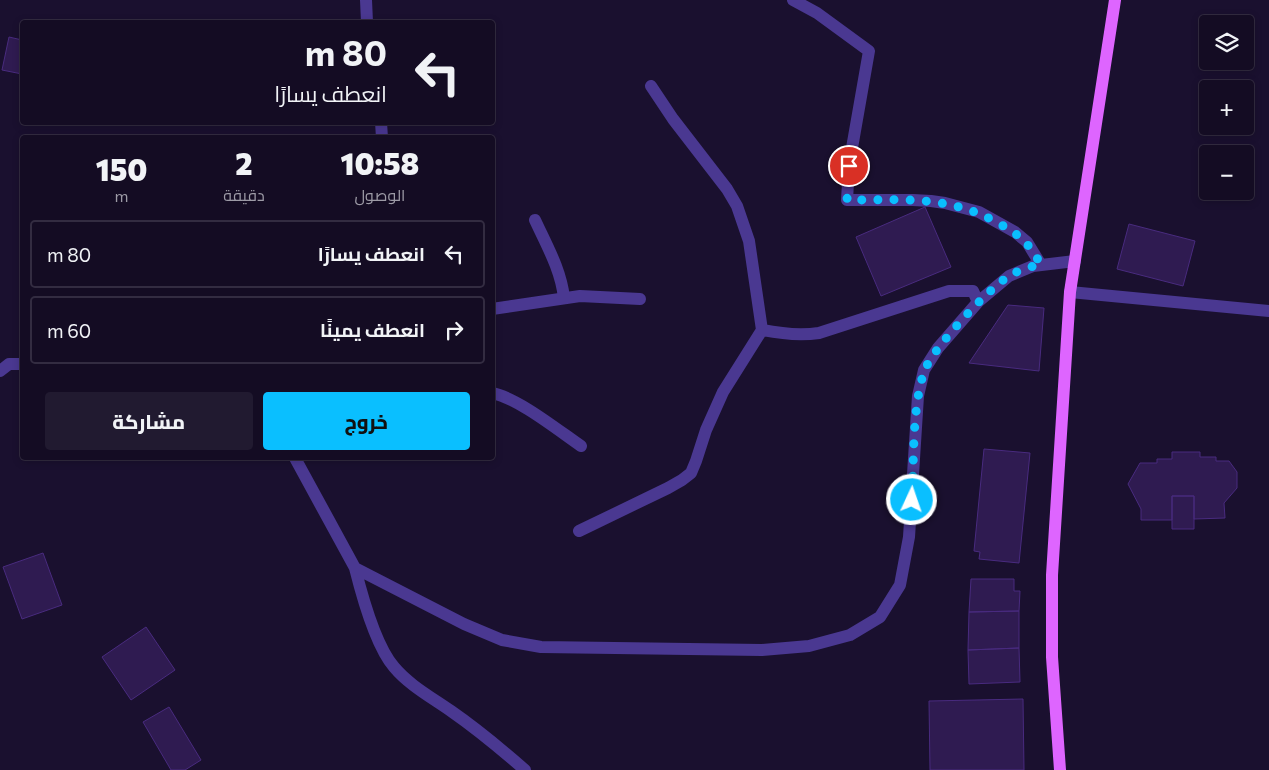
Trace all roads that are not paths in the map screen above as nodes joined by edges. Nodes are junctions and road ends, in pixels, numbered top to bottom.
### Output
1 (366, 0) edge
2 (793, 0) edge
3 (1115, 0) edge
4 (367, 20) edge
5 (651, 86) dead end
6 (535, 220) dead end
7 (1075, 261) junction
8 (1041, 265) junction
9 (1070, 292) junction
10 (564, 298) junction
11 (640, 299) dead end
12 (978, 302) junction
13 (495, 309) edge
14 (1269, 311) edge
15 (762, 330) junction
16 (20, 364) edge
17 (0, 371) edge
18 (495, 393) edge
19 (581, 446) dead end
20 (296, 460) edge
21 (579, 530) dead end
22 (356, 568) junction
23 (525, 770) edge
24 (1060, 770) edge

1 - 4 street
2 - 8 street
3 - 7 main road
5 - 15 street
6 - 10 street
7 - 8 street
7 - 9 main road
8 - 12 street
9 - 14 street
9 - 24 main road
10 - 11 street
10 - 13 street
12 - 15 street
12 - 22 street
15 - 21 street
16 - 17 street
18 - 19 street
20 - 22 street
22 - 23 street

